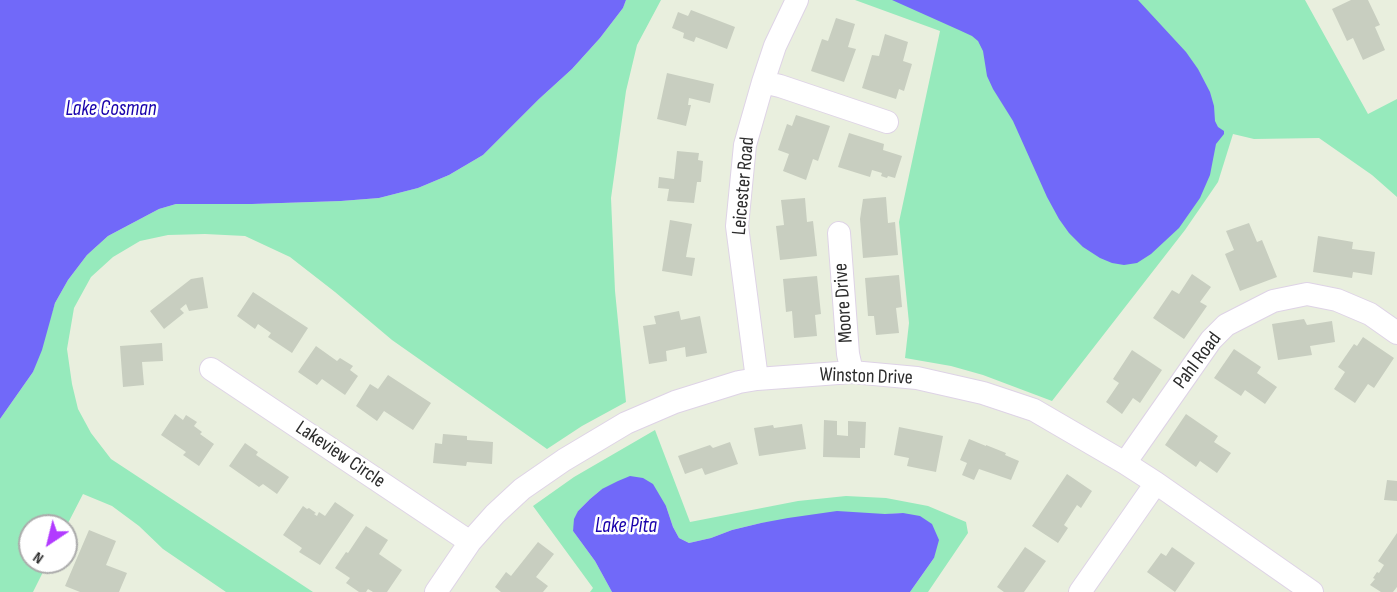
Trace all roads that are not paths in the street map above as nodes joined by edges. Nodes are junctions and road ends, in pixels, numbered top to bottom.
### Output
1 (797, 0) edge
2 (763, 82) junction
3 (887, 122) dead end
4 (839, 232) dead end
5 (1397, 333) edge
6 (210, 369) dead end
7 (852, 372) junction
8 (757, 379) junction
9 (1125, 463) junction
10 (1156, 483) junction
11 (470, 542) junction
12 (436, 592) edge
13 (1080, 592) edge
14 (1312, 592) edge

1 - 2 street, Leicester Road
2 - 3 street
2 - 8 street, Leicester Road
4 - 7 street, Moore Drive
5 - 9 street, Pahl Road
6 - 11 street, Lakeview Circle
7 - 8 street, Winston Drive
7 - 9 street, Winston Drive
8 - 11 street, Winston Drive
9 - 10 street, Winston Drive
10 - 13 street
10 - 14 street, Winston Drive
11 - 12 street, Winston Drive

